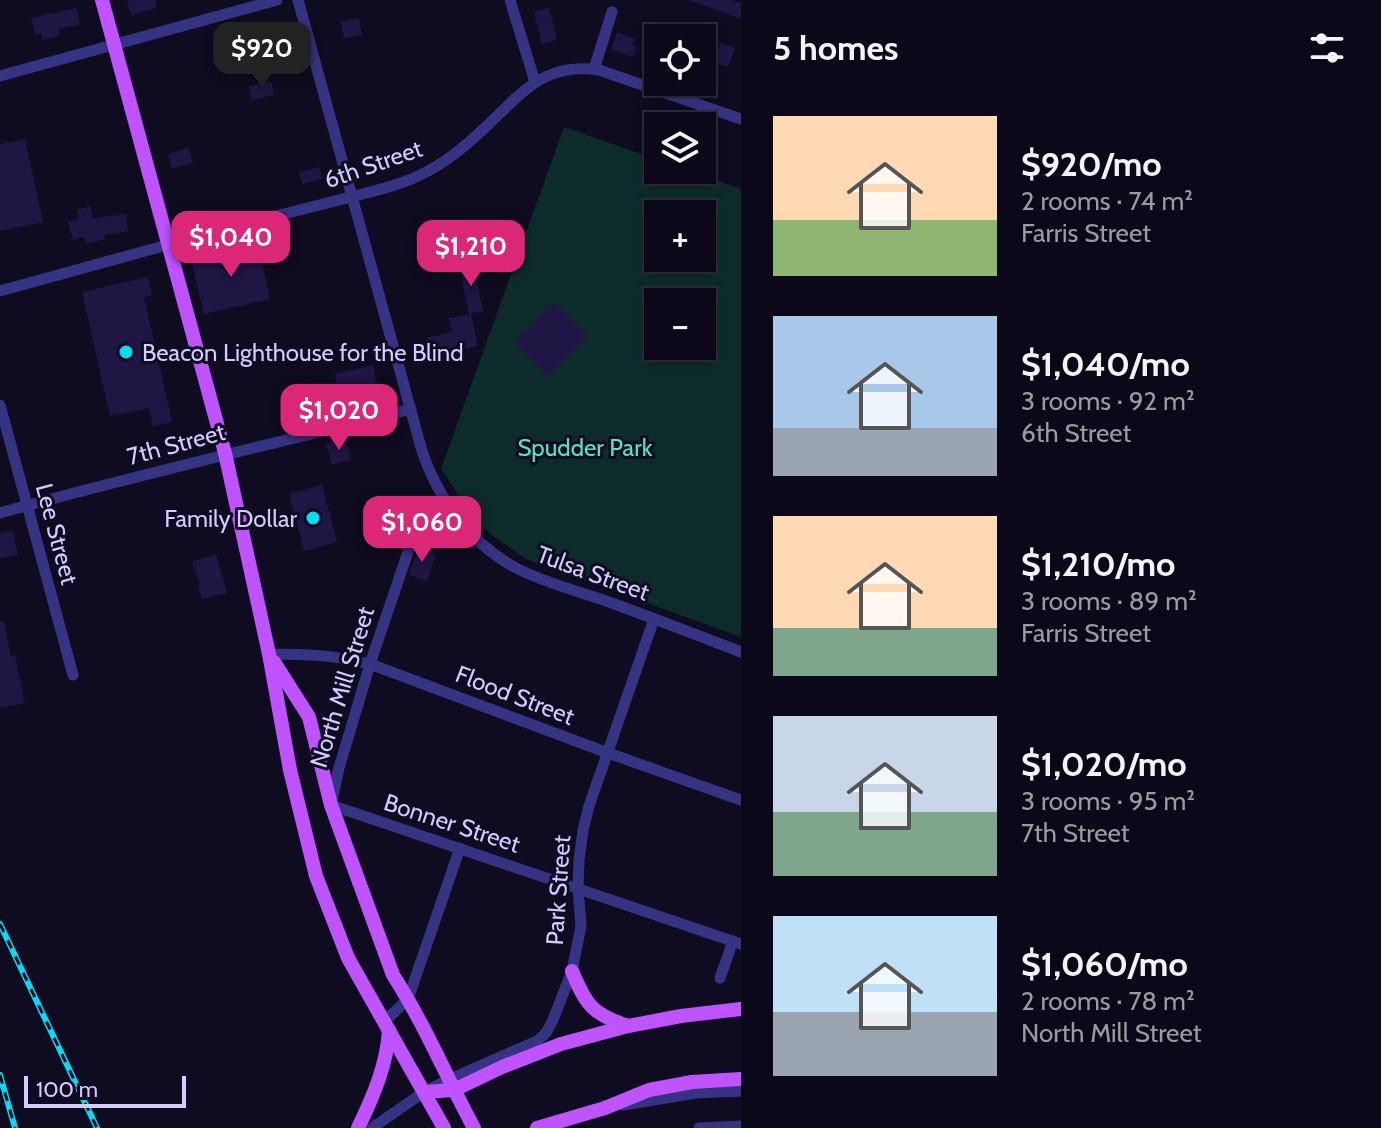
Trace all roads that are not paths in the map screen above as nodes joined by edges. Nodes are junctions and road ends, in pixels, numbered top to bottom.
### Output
1 (102, 0) edge
2 (277, 0) edge
3 (298, 0) edge
4 (510, 0) edge
5 (612, 12) dead end
6 (114, 45) junction
7 (594, 69) junction
8 (0, 76) edge
9 (535, 82) junction
10 (741, 119) edge
11 (353, 197) junction
12 (168, 244) junction
13 (0, 291) edge
14 (0, 405) edge
15 (411, 409) junction
16 (225, 453) junction
17 (27, 505) junction
18 (449, 505) junction
19 (0, 513) edge
20 (654, 619) junction
21 (741, 652) edge
22 (269, 654) junction
23 (370, 664) junction
24 (73, 675) dead end
25 (608, 753) junction
26 (741, 800) edge
27 (331, 805) junction
28 (460, 848) junction
29 (578, 888) junction
30 (737, 942) edge
31 (572, 971) junction
32 (720, 978) dead end
33 (408, 999) junction
34 (741, 1009) edge
35 (387, 1026) junction
36 (628, 1026) junction
37 (741, 1079) edge
38 (451, 1085) junction
39 (741, 1091) edge
40 (424, 1092) junction
41 (605, 1108) junction
42 (741, 1126) edge
43 (358, 1128) edge
44 (372, 1128) edge
45 (444, 1128) edge
46 (474, 1128) edge
47 (537, 1128) edge
48 (699, 1128) edge

1 - 6 main road
2 - 6 street
3 - 11 street, Tulsa Street
4 - 9 street
5 - 7 street
6 - 8 street
6 - 12 main road
7 - 9 street, 6th Street
7 - 10 street
9 - 11 street, 6th Street
11 - 12 street, 6th Street
11 - 15 street, Tulsa Street
12 - 13 street, 6th Street
12 - 16 main road
14 - 17 street, Lee Street
15 - 16 street, 7th Street
15 - 18 street, Tulsa Street
16 - 17 street, 7th Street
16 - 22 main road
17 - 19 street, 7th Street
17 - 24 street, Lee Street
18 - 20 street, Tulsa Street
18 - 23 street, North Mill Street
20 - 21 street, Tulsa Street
20 - 25 street, Park Street
22 - 23 street, Flood Street
22 - 27 main road
22 - 35 main road
23 - 25 street, Flood Street
23 - 27 street, North Mill Street
25 - 26 street, Flood Street
25 - 29 street, Park Street
27 - 28 street, Bonner Street
27 - 33 main road
28 - 29 street, Bonner Street
28 - 33 street
29 - 30 street, Bonner Street
29 - 31 street, Park Street
30 - 32 street
31 - 36 main road
31 - 38 street, Park Street
33 - 35 street
33 - 38 main road
34 - 36 main road
35 - 40 main road
35 - 43 main road
36 - 38 main road
37 - 41 main road
38 - 40 main road
38 - 46 main road
39 - 41 street
40 - 44 street
40 - 45 main road
41 - 47 main road
42 - 48 street

